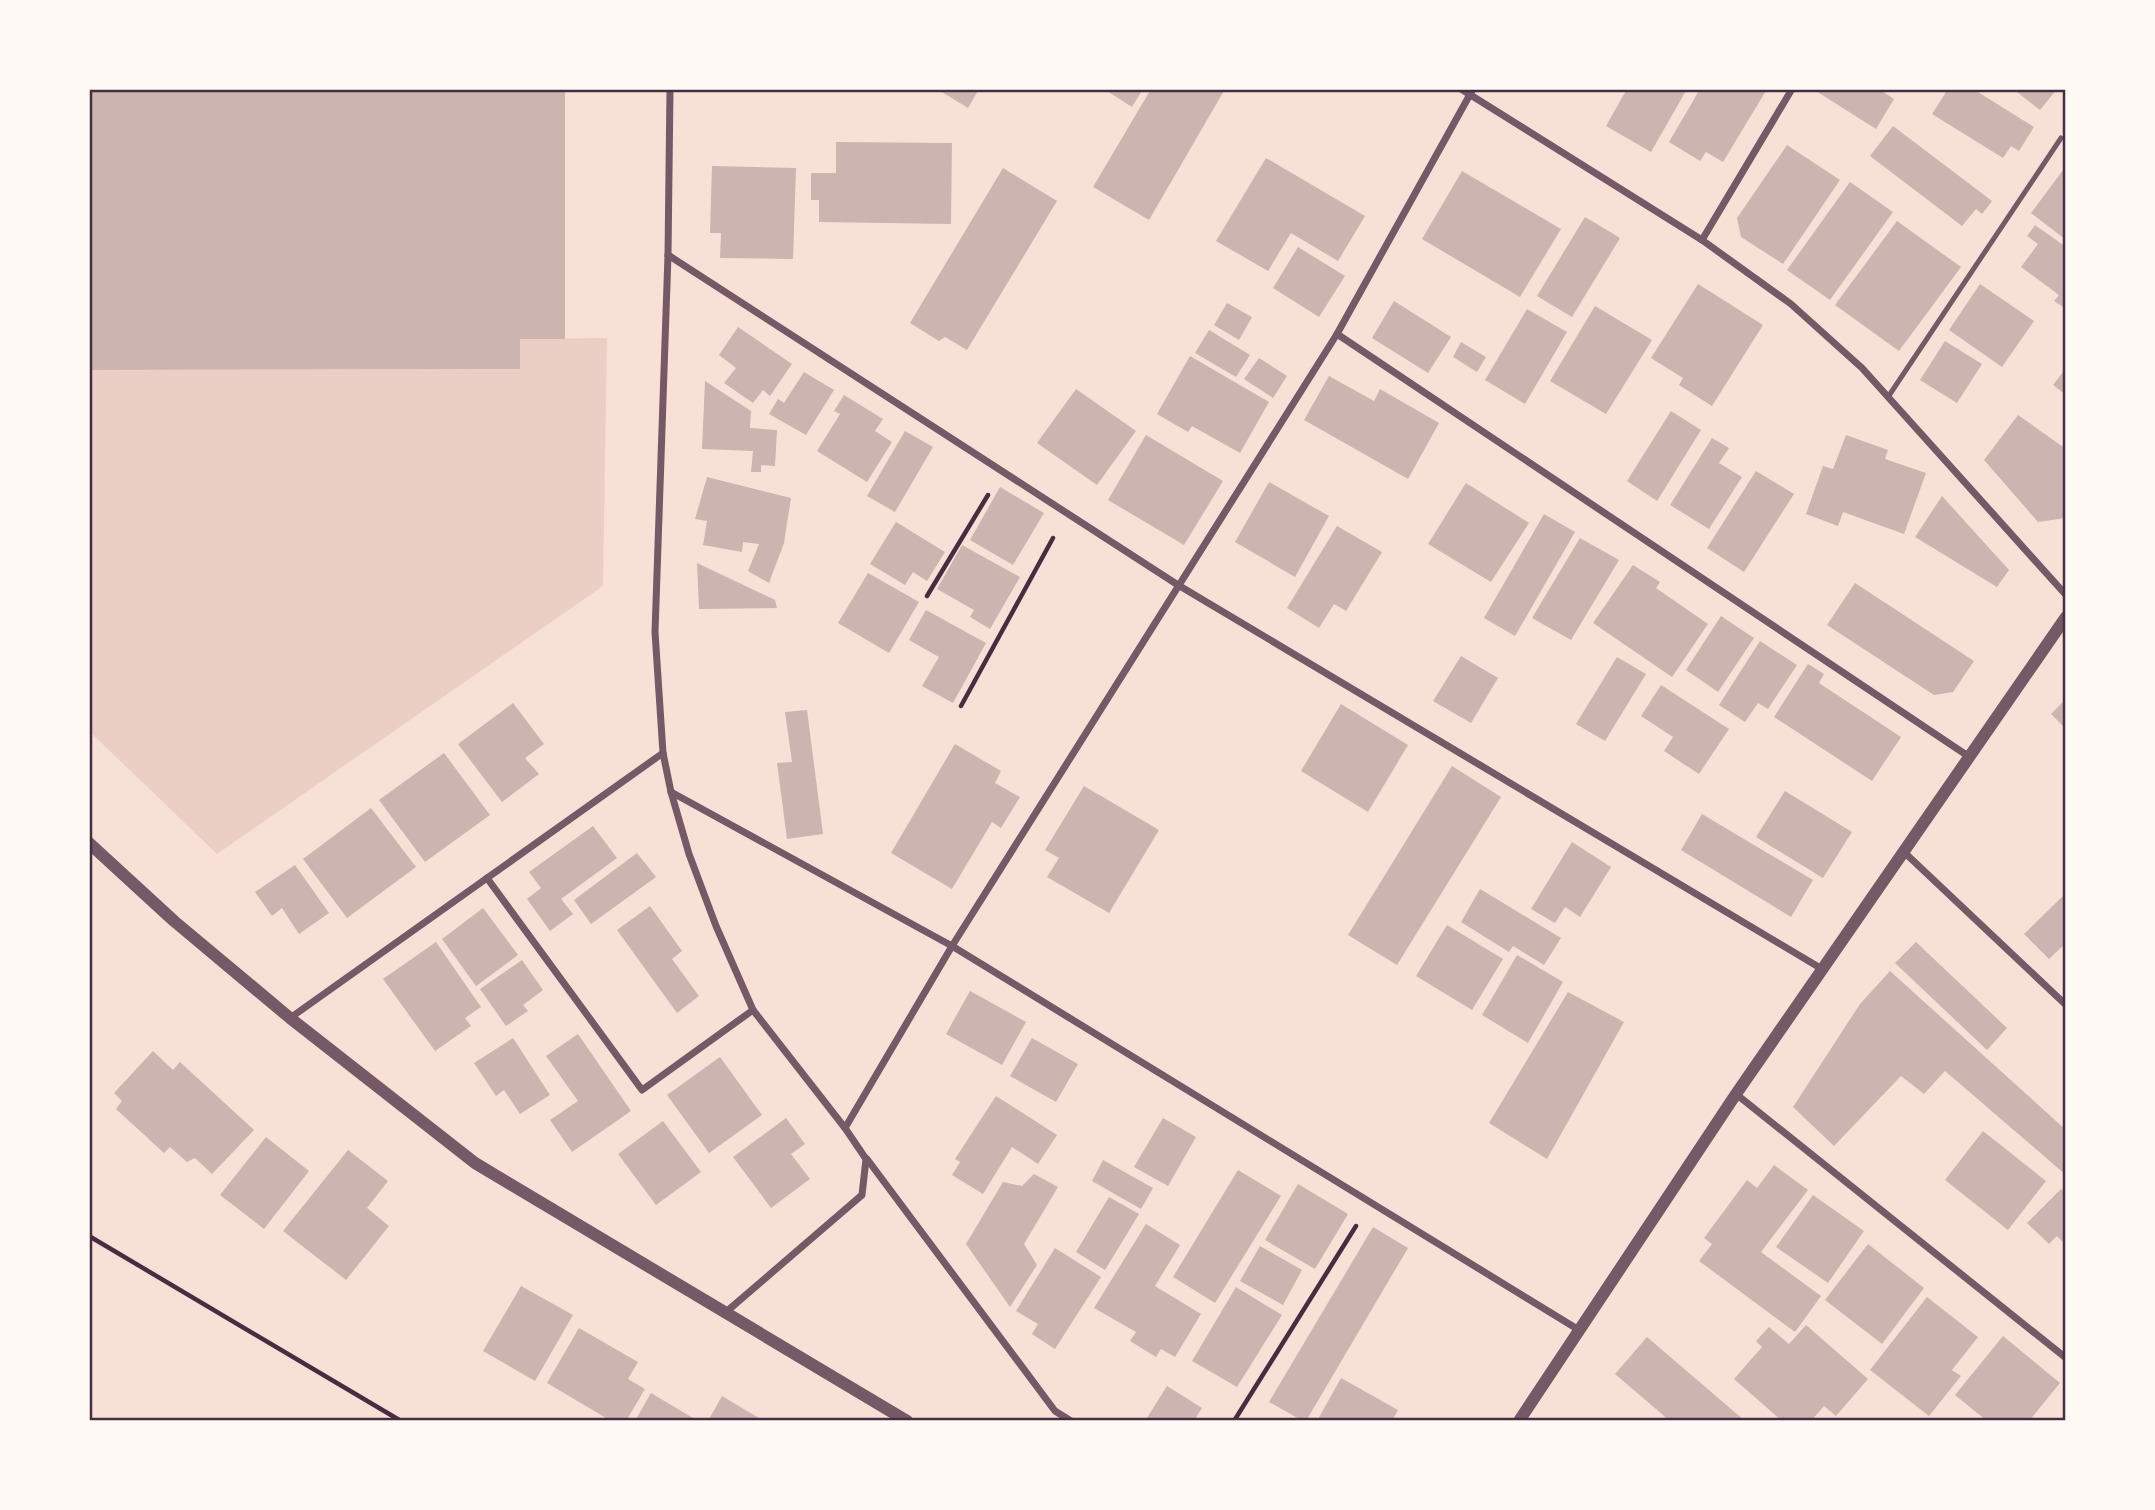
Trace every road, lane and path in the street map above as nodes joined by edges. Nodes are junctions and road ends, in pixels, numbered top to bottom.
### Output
1 (670, 89) edge
2 (1461, 89) edge
3 (1793, 89) edge
4 (1471, 92) edge
5 (2061, 138) dead end
6 (1702, 240) junction
7 (668, 255) junction
8 (1337, 334) junction
9 (1888, 397) junction
10 (1003, 471) junction
11 (1067, 513) junction
12 (1178, 585) junction
13 (2066, 595) edge
14 (927, 596) dead end
15 (2066, 618) edge
16 (961, 706) dead end
17 (663, 753) junction
18 (1968, 756) junction
19 (671, 792) junction
20 (89, 843) edge
21 (1905, 853) junction
22 (486, 878) junction
23 (952, 946) junction
24 (1822, 969) junction
25 (2066, 1004) edge
26 (753, 1010) junction
27 (290, 1018) junction
28 (1736, 1094) junction
29 (845, 1128) junction
30 (866, 1159) junction
31 (1371, 1202) junction
32 (89, 1236) edge
33 (726, 1312) junction
34 (1579, 1330) junction
35 (2066, 1358) edge
36 (401, 1421) edge
37 (907, 1421) edge
38 (1071, 1421) edge
39 (1234, 1421) edge
40 (1519, 1421) edge

1 - 7 street
2 - 4 street
3 - 6 street
4 - 6 street
4 - 8 street
5 - 9 lane
6 - 9 street
7 - 10 street
7 - 17 street
8 - 12 street
8 - 18 street
9 - 13 street
10 - 11 street
10 - 14 path
11 - 12 street
11 - 16 path
12 - 23 street
12 - 24 street
15 - 18 street
17 - 19 street
17 - 22 street
18 - 21 street
19 - 23 street
19 - 26 street
20 - 27 street
21 - 24 street
21 - 25 street
22 - 26 street
22 - 27 street
23 - 29 street
23 - 31 street
24 - 28 street
26 - 29 street
27 - 33 street
28 - 34 street
28 - 35 street
29 - 30 street
30 - 33 street
30 - 38 street
31 - 34 street
31 - 39 path
32 - 36 path
33 - 37 street
34 - 40 street

